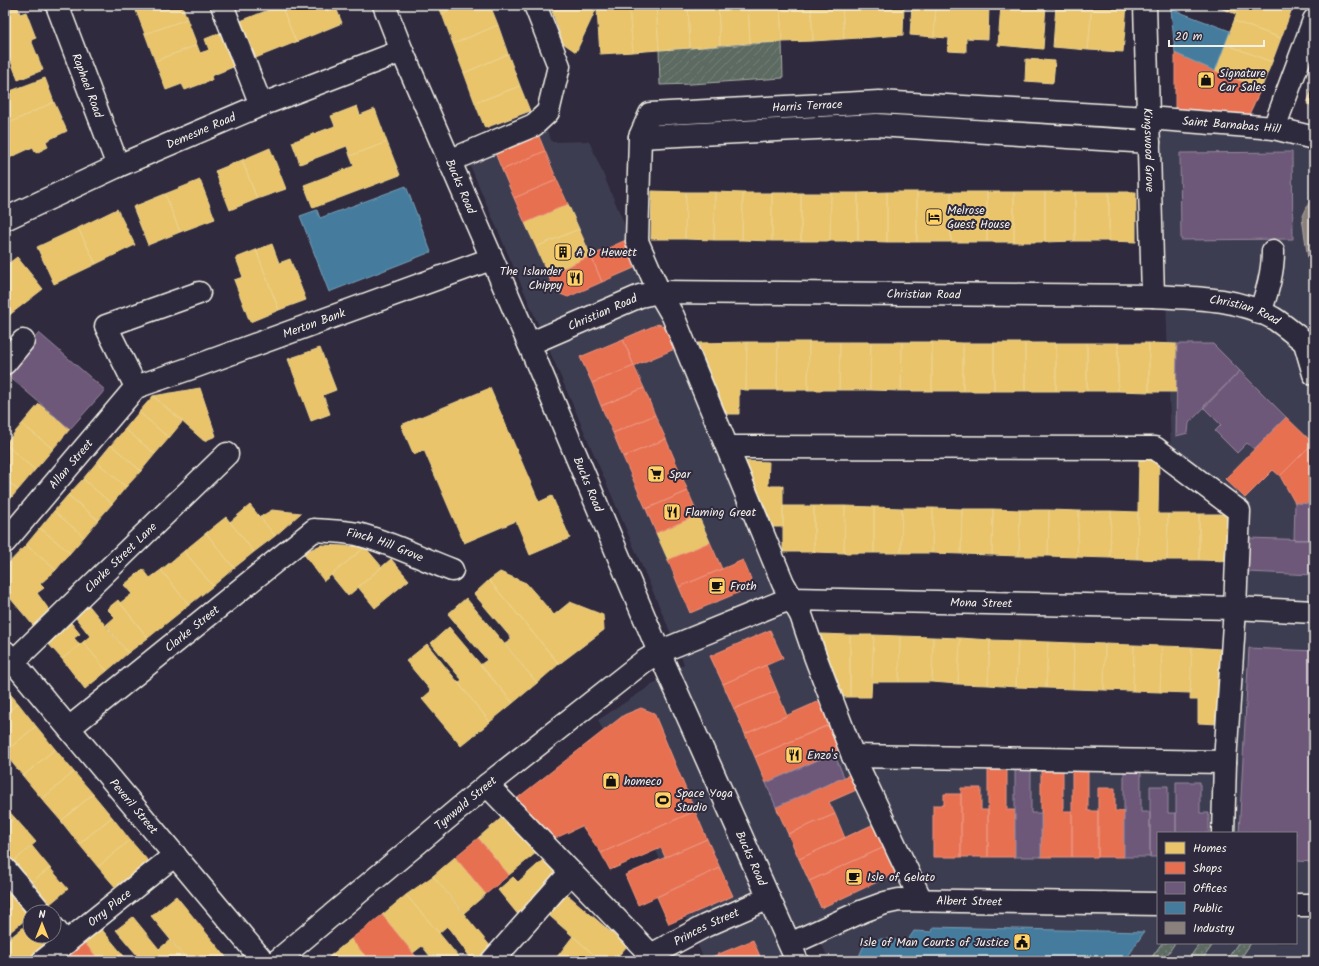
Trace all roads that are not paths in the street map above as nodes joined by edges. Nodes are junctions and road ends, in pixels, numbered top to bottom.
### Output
1 (57, 5) edge
2 (222, 5) edge
3 (384, 5) edge
4 (535, 5) edge
5 (1145, 5) edge
6 (1314, 20) edge
7 (402, 51) junction
8 (260, 105) junction
9 (1148, 118) junction
10 (1274, 128) junction
11 (640, 137) junction
12 (1314, 138) edge
13 (1149, 142) junction
14 (449, 161) junction
15 (118, 166) junction
16 (5, 218) edge
17 (1274, 251) dead end
18 (491, 259) junction
19 (659, 292) junction
20 (199, 293) dead end
21 (1153, 296) junction
22 (1260, 313) junction
23 (23, 341) dead end
24 (529, 344) junction
25 (1310, 346) edge
26 (5, 363) edge
27 (1314, 374) edge
28 (136, 387) junction
29 (728, 447) junction
30 (227, 454) dead end
31 (314, 530) joint
32 (5, 542) edge
33 (452, 570) dead end
34 (792, 599) junction
35 (1235, 608) junction
36 (1314, 612) edge
37 (659, 652) junction
38 (9, 657) edge
39 (69, 728) junction
40 (854, 756) junction
41 (1225, 762) junction
42 (487, 785) junction
43 (1223, 832) edge
44 (175, 855) junction
45 (5, 869) edge
46 (571, 872) junction
47 (769, 898) junction
48 (921, 900) junction
49 (34, 904) edge
50 (1157, 904) edge
51 (1297, 905) edge
52 (1314, 905) edge
53 (62, 934) edge
54 (54, 944) edge
55 (794, 953) edge
56 (649, 958) edge
57 (43, 961) edge
58 (264, 961) edge
59 (277, 961) edge
60 (492, 961) edge

1 - 15 street, Raphael Road
2 - 8 street
3 - 7 street, Bucks Road
4 - 14 street
5 - 9 street, Kingswood Grove
6 - 10 street
7 - 8 street, Demesne Road
7 - 14 street, Bucks Road
8 - 15 street, Demesne Road
9 - 10 street, Saint Barnabas Hill
9 - 11 street, Harris Terrace
9 - 13 street, Kingswood Grove
10 - 12 street, Saint Barnabas Hill
11 - 13 street
11 - 19 street, Harris Terrace
13 - 21 street, Kingswood Grove
14 - 18 street, Bucks Road
15 - 16 street, Demesne Road
17 - 22 street
18 - 24 street, Bucks Road
18 - 28 street, Merton Bank
19 - 21 street, Christian Road
19 - 24 street, Christian Road
19 - 29 street, Harris Terrace
20 - 28 street
21 - 22 street, Christian Road
22 - 25 street, Christian Road
23 - 26 street
24 - 37 street, Bucks Road
25 - 27 street
28 - 32 street, Allan Street
29 - 34 street, Harris Terrace
29 - 35 street
30 - 38 street, Clarke Street Lane
31 - 33 street, Finch Hill Grove
31 - 39 street, Clarke Street
34 - 35 street, Mona Street
34 - 37 street, Mona Street
34 - 40 street, Harris Terrace
35 - 36 street, Mona Street
35 - 41 street
37 - 42 street, Tynwald Street
37 - 47 street, Bucks Road
38 - 39 street, Peveril Street
39 - 44 street, Peveril Street
40 - 41 street
40 - 48 street, Harris Terrace
41 - 43 street
42 - 46 street
42 - 59 street, Tynwald Street
44 - 53 street, Orry Place
44 - 58 street, Peveril Street
45 - 49 street
46 - 56 street
46 - 60 street
47 - 55 street, Bucks Road
47 - 56 street, Princes Street
48 - 50 street, Albert Street
48 - 55 street, Albert Street
51 - 52 street
54 - 57 street, Orry Place

